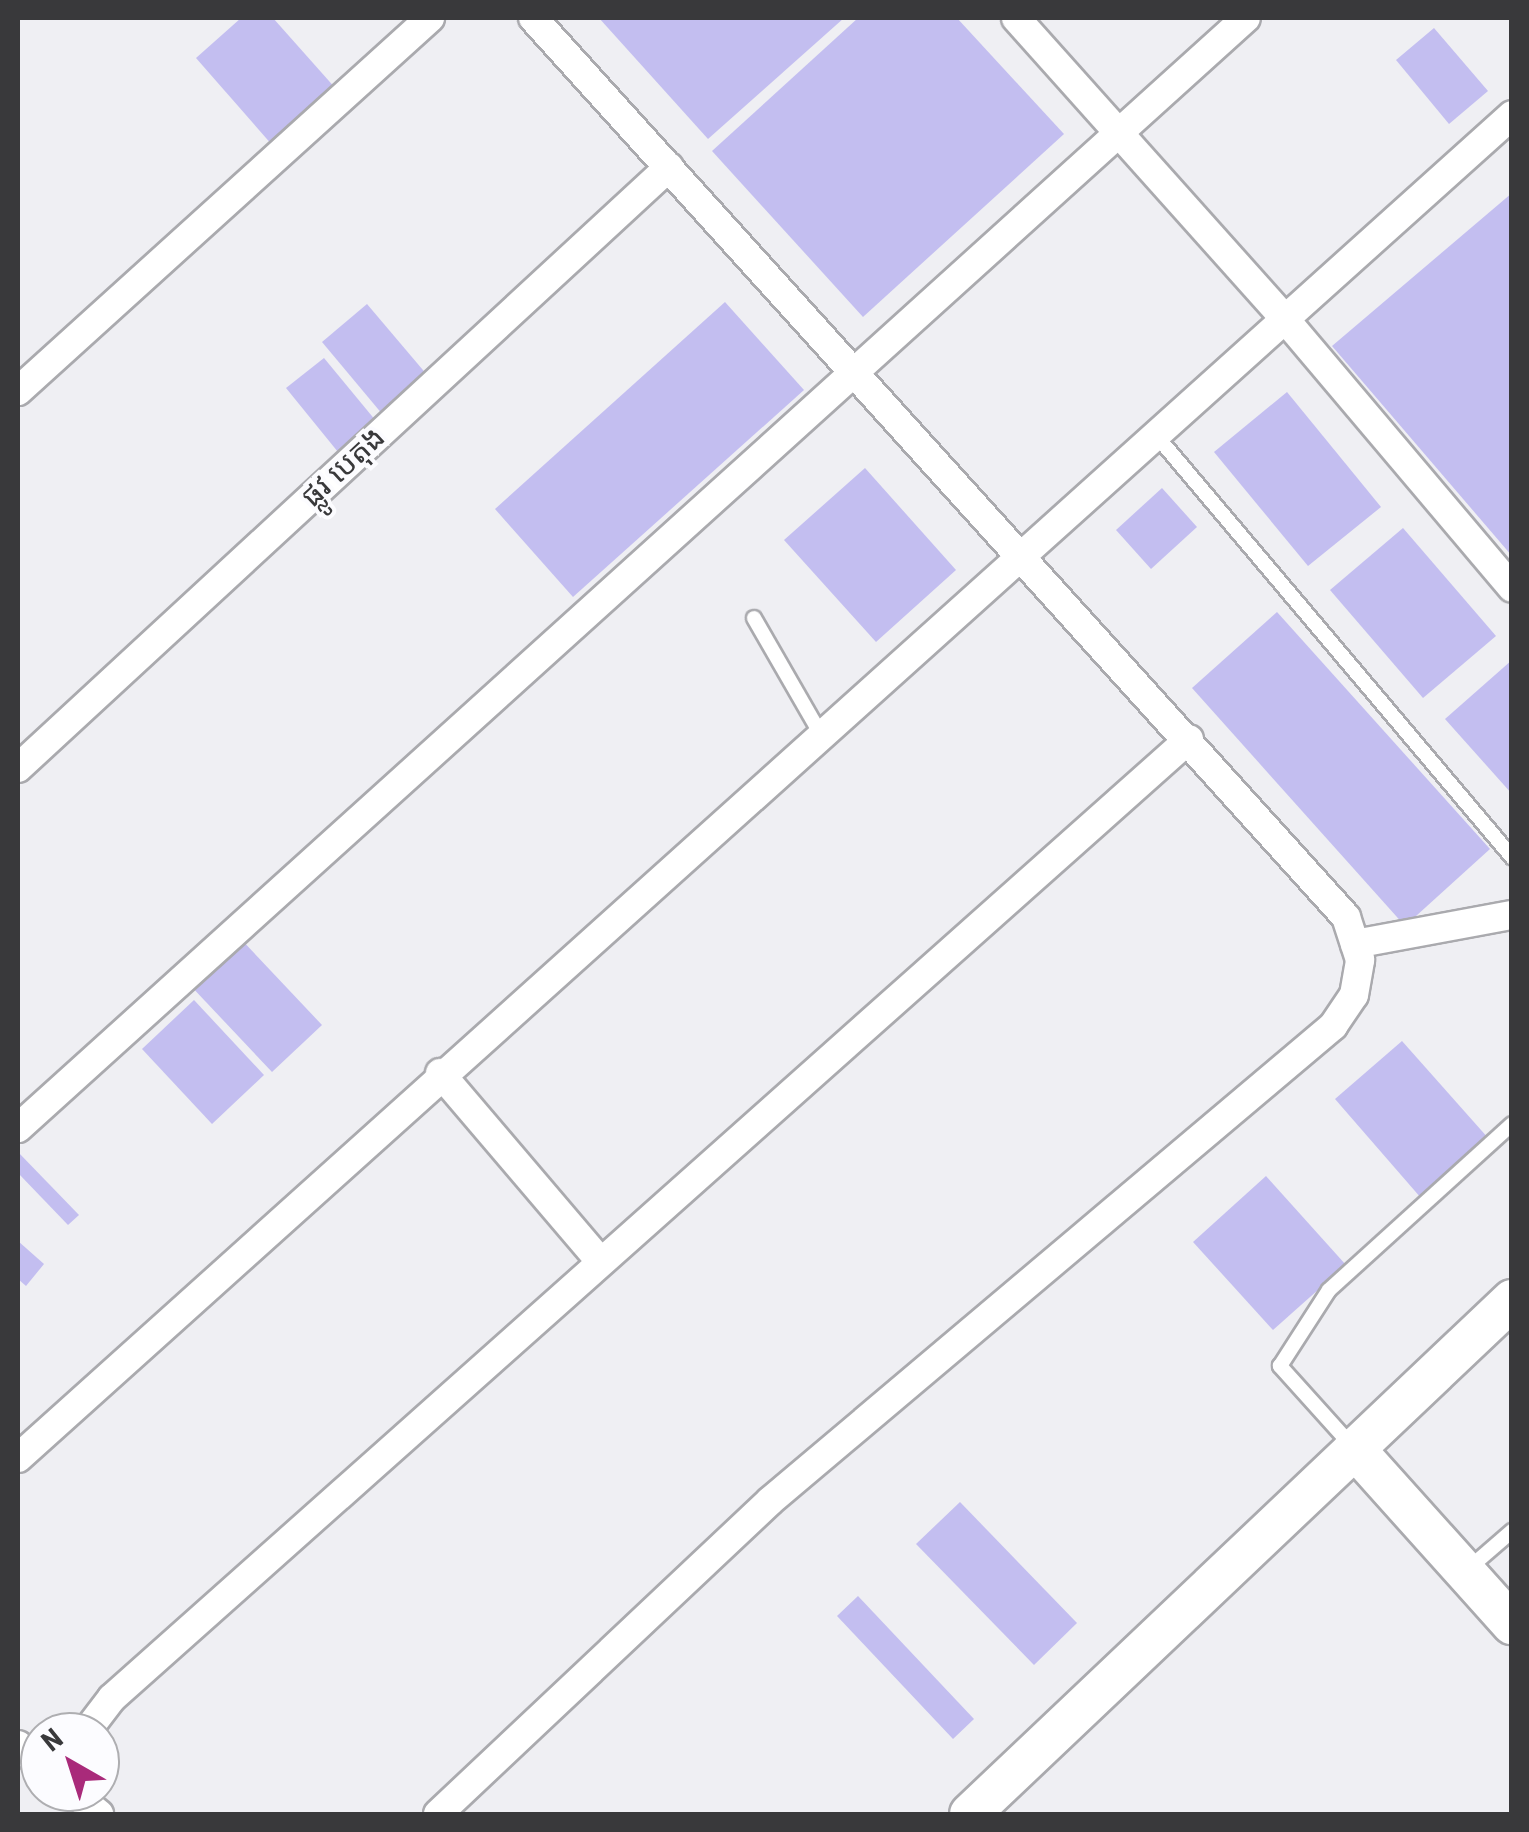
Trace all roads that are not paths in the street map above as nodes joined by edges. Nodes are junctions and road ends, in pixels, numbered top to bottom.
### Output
1 (430, 18) edge
2 (533, 18) edge
3 (1016, 18) edge
4 (1246, 18) edge
5 (1512, 115) edge
6 (1118, 132) junction
7 (669, 167) junction
8 (1284, 318) junction
9 (854, 370) junction
10 (18, 391) edge
11 (1154, 434) junction
12 (1020, 554) junction
13 (1512, 588) edge
14 (754, 618) dead end
15 (820, 733) junction
16 (1189, 739) junction
17 (18, 768) edge
18 (1512, 857) edge
19 (1512, 915) edge
20 (1354, 944) junction
21 (440, 1073) junction
22 (1512, 1124) edge
23 (18, 1128) edge
24 (601, 1262) junction
25 (1512, 1300) edge
26 (1354, 1448) junction
27 (18, 1458) edge
28 (1512, 1531) edge
29 (1465, 1572) junction
30 (1512, 1624) edge
31 (101, 1712) edge
32 (438, 1814) edge
33 (970, 1814) edge

1 - 10 street
2 - 7 street
3 - 6 street
4 - 6 street
5 - 8 street
6 - 8 street
6 - 9 street
7 - 9 street
7 - 17 street, ផ្លូវ បេតុង
8 - 11 street
8 - 13 street
9 - 12 street
9 - 23 street
11 - 12 street
11 - 18 lane
12 - 15 street
12 - 16 street
14 - 15 lane
15 - 21 street
16 - 20 street
16 - 24 street
19 - 20 street
20 - 32 street
21 - 24 street
21 - 27 street
22 - 26 lane
24 - 31 street
25 - 26 main road
26 - 29 main road
26 - 33 main road
28 - 29 lane
29 - 30 main road

